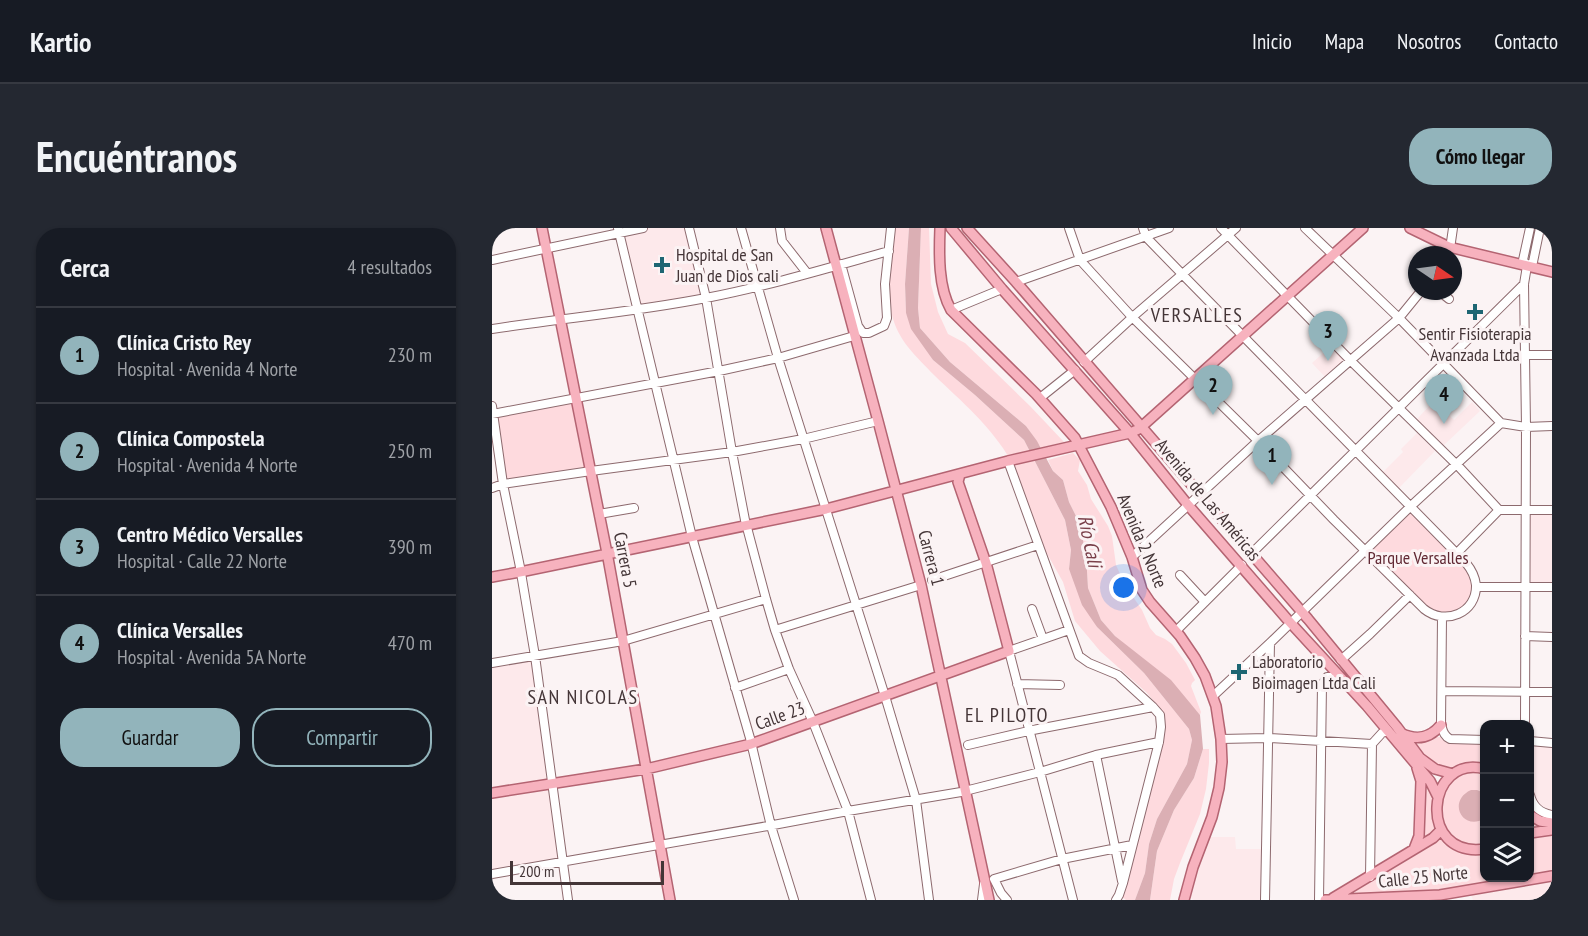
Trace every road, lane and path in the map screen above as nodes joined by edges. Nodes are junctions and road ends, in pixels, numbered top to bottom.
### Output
1 (542, 228) edge
2 (643, 228) edge
3 (689, 228) edge
4 (741, 228) edge
5 (780, 228) edge
6 (826, 228) edge
7 (891, 228) edge
8 (967, 228) edge
9 (1069, 228) edge
10 (1143, 228) edge
11 (1169, 228) edge
12 (1221, 228) edge
13 (1236, 228) edge
14 (1305, 228) edge
15 (1363, 228) edge
16 (1410, 228) edge
17 (1453, 228) edge
18 (1530, 228) edge
19 (1540, 228) edge
20 (945, 229) edge
21 (618, 230) edge
22 (1228, 236) junction
23 (1146, 237) junction
24 (1439, 246) edge
25 (1448, 246) edge
26 (546, 249) junction
27 (889, 251) junction
28 (1333, 255) junction
29 (1462, 255) edge
30 (492, 260) edge
31 (1080, 260) junction
32 (838, 265) junction
33 (1526, 270) junction
34 (1552, 272) edge
35 (807, 273) junction
36 (1182, 274) junction
37 (1016, 282) junction
38 (1524, 284) junction
39 (758, 287) junction
40 (1002, 289) junction
41 (1288, 296) junction
42 (706, 298) junction
43 (1413, 300) edge
44 (637, 310) junction
45 (951, 310) junction
46 (1132, 317) junction
47 (1398, 318) junction
48 (559, 319) junction
49 (492, 329) edge
50 (1242, 335) junction
51 (854, 336) junction
52 (1525, 355) junction
53 (1552, 355) edge
54 (778, 358) junction
55 (1351, 361) junction
56 (1084, 362) junction
57 (1442, 364) junction
58 (1075, 370) junction
59 (719, 372) junction
60 (1195, 378) junction
61 (655, 383) junction
62 (1040, 398) junction
63 (575, 399) junction
64 (1305, 400) junction
65 (1399, 407) junction
66 (492, 411) edge
67 (878, 421) junction
68 (1501, 423) junction
69 (1141, 426) junction
70 (1552, 426) edge
71 (1526, 427) junction
72 (1130, 434) junction
73 (803, 439) junction
74 (1258, 441) junction
75 (1079, 445) junction
76 (1356, 450) junction
77 (732, 452) junction
78 (674, 459) junction
79 (1008, 461) junction
80 (1456, 464) junction
81 (591, 471) junction
82 (955, 478) junction
83 (503, 484) junction
84 (492, 488) edge
85 (896, 491) junction
86 (1199, 494) junction
87 (1310, 495) junction
88 (1188, 505) junction
89 (1411, 506) junction
90 (634, 508) dead end
91 (825, 509) junction
92 (1499, 510) junction
93 (1524, 510) junction
94 (1552, 510) edge
95 (599, 514) junction
96 (746, 525) junction
97 (692, 537) junction
98 (1038, 545) junction
99 (1365, 551) junction
100 (1458, 552) junction
101 (607, 554) junction
102 (1251, 554) junction
103 (1132, 557) junction
104 (986, 563) junction
105 (1242, 565) junction
106 (521, 572) junction
107 (1180, 575) dead end
108 (492, 577) edge
109 (932, 580) dead end
110 (921, 585) junction
111 (1476, 587) junction
112 (1552, 587) edge
113 (1525, 588) junction
114 (1410, 596) junction
115 (766, 599) junction
116 (1205, 602) junction
117 (856, 606) junction
118 (1032, 609) dead end
119 (1301, 612) junction
120 (714, 614) junction
121 (1442, 617) junction
122 (1291, 622) junction
123 (775, 630) junction
124 (1069, 630) junction
125 (1176, 631) junction
126 (1525, 636) junction
127 (1552, 637) edge
128 (1043, 639) junction
129 (623, 641) junction
130 (1270, 643) junction
131 (1009, 651) junction
132 (535, 656) junction
133 (1341, 660) junction
134 (492, 663) edge
135 (789, 669) junction
136 (941, 675) junction
137 (1344, 681) junction
138 (1017, 684) junction
139 (1060, 685) dead end
140 (735, 688) junction
141 (1442, 692) junction
142 (1525, 692) junction
143 (1552, 692) edge
144 (885, 696) junction
145 (1213, 696) junction
146 (1153, 707) junction
147 (1525, 720) edge
148 (813, 722) junction
149 (1441, 724) junction
150 (1029, 731) junction
151 (1388, 731) junction
152 (1401, 733) junction
153 (1268, 738) junction
154 (1221, 739) junction
155 (1322, 740) junction
156 (1480, 740) edge
157 (1534, 741) edge
158 (1159, 742) junction
159 (1552, 743) edge
160 (751, 744) junction
161 (1372, 744) junction
162 (968, 745) dead end
163 (1096, 755) junction
164 (1416, 763) junction
165 (646, 769) junction
166 (1480, 769) edge
167 (1040, 772) junction
168 (1453, 774) junction
169 (552, 785) junction
170 (966, 791) junction
171 (492, 793) edge
172 (1438, 797) junction
173 (916, 800) junction
174 (1534, 804) edge
175 (848, 811) junction
176 (1552, 815) edge
177 (1534, 817) edge
178 (1552, 823) edge
179 (771, 826) junction
180 (1441, 830) junction
181 (1552, 830) edge
182 (1534, 832) edge
183 (660, 844) junction
184 (1132, 845) junction
185 (1115, 849) junction
186 (1414, 850) junction
187 (1480, 850) edge
188 (1062, 860) junction
189 (563, 861) junction
190 (492, 874) edge
191 (1552, 876) edge
192 (1370, 877) junction
193 (989, 881) junction
194 (1123, 883) junction
195 (1004, 897) edge
196 (1185, 899) edge
197 (568, 900) edge
198 (670, 900) edge
199 (794, 900) edge
200 (871, 900) edge
201 (929, 900) edge
202 (982, 900) edge
203 (988, 900) edge
204 (1073, 900) edge
205 (1116, 900) edge
206 (1265, 900) edge
207 (1319, 900) edge
208 (1325, 900) edge
209 (1331, 900) edge

1 - 26 main road, Carrera 5
2 - 21 street
3 - 42 street
4 - 39 street
5 - 35 street
6 - 32 main road, Carrera 1
7 - 27 street
8 - 37 main road, Avenida de Las Américas
9 - 31 street
10 - 23 street
11 - 23 street
12 - 22 street
13 - 22 street
14 - 28 street
15 - 28 main road
16 - 24 main road
17 - 25 street
18 - 33 street
19 - 33 street
20 - 40 main road, Avenida de Las Américas
20 - 45 main road, Avenida 2 Norte
21 - 26 street
21 - 44 street
22 - 36 street
22 - 41 street
23 - 31 street
23 - 36 street
26 - 30 street
26 - 48 main road, Carrera 5
27 - 32 street
27 - 32 street, Carrera 1
28 - 41 main road
28 - 47 street
29 - 33 main road
31 - 37 street
31 - 46 street
32 - 35 street
32 - 51 main road, Carrera 1
33 - 34 main road
33 - 38 street
35 - 39 street
36 - 46 street
36 - 50 street
37 - 56 main road, Avenida de Las Américas
38 - 52 street
38 - 57 street
39 - 42 street
39 - 54 street
40 - 45 street
40 - 58 main road, Avenida de Las Américas
41 - 50 main road
41 - 55 street
42 - 44 street
42 - 59 street
43 - 47 street
44 - 48 street
44 - 61 street
45 - 62 main road, Avenida 2 Norte
46 - 56 street
46 - 60 street
47 - 55 street
47 - 57 street
48 - 49 street
48 - 63 main road, Carrera 5
50 - 60 main road
50 - 64 street
51 - 54 street
51 - 67 main road, Carrera 1
52 - 53 street
52 - 71 street
54 - 59 street
54 - 73 street
55 - 64 street
55 - 65 street
56 - 69 main road, Avenida de Las Américas
57 - 65 street
57 - 68 street
58 - 62 street
58 - 72 main road, Avenida de Las Américas
59 - 61 street
59 - 77 street
60 - 69 main road
60 - 74 street
61 - 63 street
61 - 78 street
62 - 75 main road, Avenida 2 Norte
63 - 66 street
63 - 81 main road, Carrera 5
64 - 74 street
64 - 76 street
65 - 76 street
65 - 80 street
66 - 83 street
67 - 73 street
67 - 85 main road, Carrera 1
68 - 71 street
68 - 80 street
69 - 72 main road
69 - 86 main road, Avenida de Las Américas
70 - 71 street
71 - 93 street
72 - 75 main road
72 - 88 main road, Avenida de Las Américas
73 - 77 street
73 - 91 street
74 - 86 street
74 - 87 street
75 - 79 main road
75 - 103 main road, Avenida 2 Norte
76 - 87 street
76 - 89 street
77 - 78 street
77 - 96 street
78 - 81 street
78 - 97 street
79 - 82 main road
79 - 98 street
80 - 89 street
80 - 92 street
81 - 83 street
81 - 95 main road, Carrera 5
82 - 85 main road
82 - 104 main road
83 - 84 street
83 - 106 street
85 - 91 main road
85 - 110 main road, Carrera 1
86 - 88 street
86 - 102 main road, Avenida de Las Américas
87 - 99 street
87 - 102 street
88 - 103 street
88 - 105 main road, Avenida de Las Américas
89 - 99 street
89 - 100 street
90 - 95 street
91 - 96 main road
91 - 117 street
92 - 93 street
92 - 100 street
93 - 94 street
93 - 113 street
95 - 101 main road, Carrera 5
96 - 97 main road
96 - 115 street
97 - 101 main road
97 - 120 street
98 - 104 street
98 - 124 street
99 - 114 street
99 - 119 street
100 - 111 street
101 - 106 main road
101 - 129 main road, Carrera 5
102 - 119 main road, Avenida de Las Américas
103 - 125 main road, Avenida 2 Norte
104 - 109 street
104 - 131 main road
105 - 116 street
105 - 122 main road, Avenida de Las Américas
106 - 108 main road
106 - 132 street
107 - 116 street
110 - 117 street
110 - 136 main road, Carrera 1
111 - 113 street
111 - 121 street
112 - 113 street
113 - 126 street
114 - 121 street
114 - 133 street
115 - 120 street
115 - 123 street
116 - 125 street
117 - 123 street
117 - 144 street
118 - 128 street
119 - 122 street
119 - 133 main road, Avenida de Las Américas
120 - 129 street
120 - 140 street
121 - 141 street
122 - 130 street
122 - 137 main road, Avenida de Las Américas
123 - 135 street
124 - 128 street, Calle 23
124 - 146 street
125 - 145 main road, Avenida 2 Norte
126 - 127 street
126 - 142 street
128 - 131 street, Calle 23
129 - 132 street
129 - 165 main road, Carrera 5
130 - 145 street
130 - 153 street
131 - 136 main road, Calle 23
131 - 138 street
132 - 134 street
132 - 169 street
133 - 152 main road, Avenida de Las Américas
135 - 140 street
135 - 148 street
136 - 144 main road, Calle 23
136 - 170 main road, Carrera 1
137 - 151 main road, Avenida de Las Américas
137 - 155 street
138 - 139 street
138 - 150 street
140 - 160 street
141 - 142 street
141 - 149 street
142 - 143 street
142 - 147 street
144 - 148 main road, Calle 23
144 - 173 street
145 - 154 main road, Avenida 2 Norte
146 - 150 street
146 - 158 street
148 - 160 main road, Calle 23
148 - 175 street
149 - 152 main road
149 - 156 street
150 - 162 street
150 - 167 street
151 - 161 street
151 - 164 main road, Avenida de Las Américas
152 - 168 main road, Avenida de Las Américas
153 - 154 street
153 - 155 street
153 - 206 street
154 - 196 main road, Avenida 2 Norte
155 - 161 street
155 - 207 street
157 - 159 street
158 - 163 street
158 - 184 street
160 - 165 main road, Calle 23
160 - 179 street
161 - 192 street
163 - 167 street
163 - 185 street
164 - 172 main road, Avenida de Las Américas
164 - 186 main road
165 - 169 main road, Calle 23
165 - 183 main road, Carrera 5
166 - 168 main road
167 - 170 street
167 - 188 street
168 - 172 main road
169 - 171 main road, Calle 23
169 - 189 street
170 - 173 street
170 - 193 main road, Carrera 1
172 - 180 main road
173 - 175 street
173 - 201 street
174 - 176 street
175 - 179 street
175 - 200 street
177 - 178 main road
179 - 183 street
179 - 199 street
180 - 186 main road, Calle 25 Norte
180 - 187 main road
181 - 182 main road
183 - 189 street
183 - 198 main road, Carrera 5
184 - 185 street
184 - 194 street
185 - 188 street
185 - 194 street
186 - 192 main road, Calle 25 Norte
188 - 193 street
188 - 204 street
189 - 190 street
189 - 197 street
191 - 209 main road, Calle 25 Norte
192 - 209 main road, Calle 25 Norte
193 - 195 street, Carrera 1
193 - 202 street
193 - 203 main road, Carrera 1
194 - 205 street
208 - 209 main road, Calle 25 Norte

